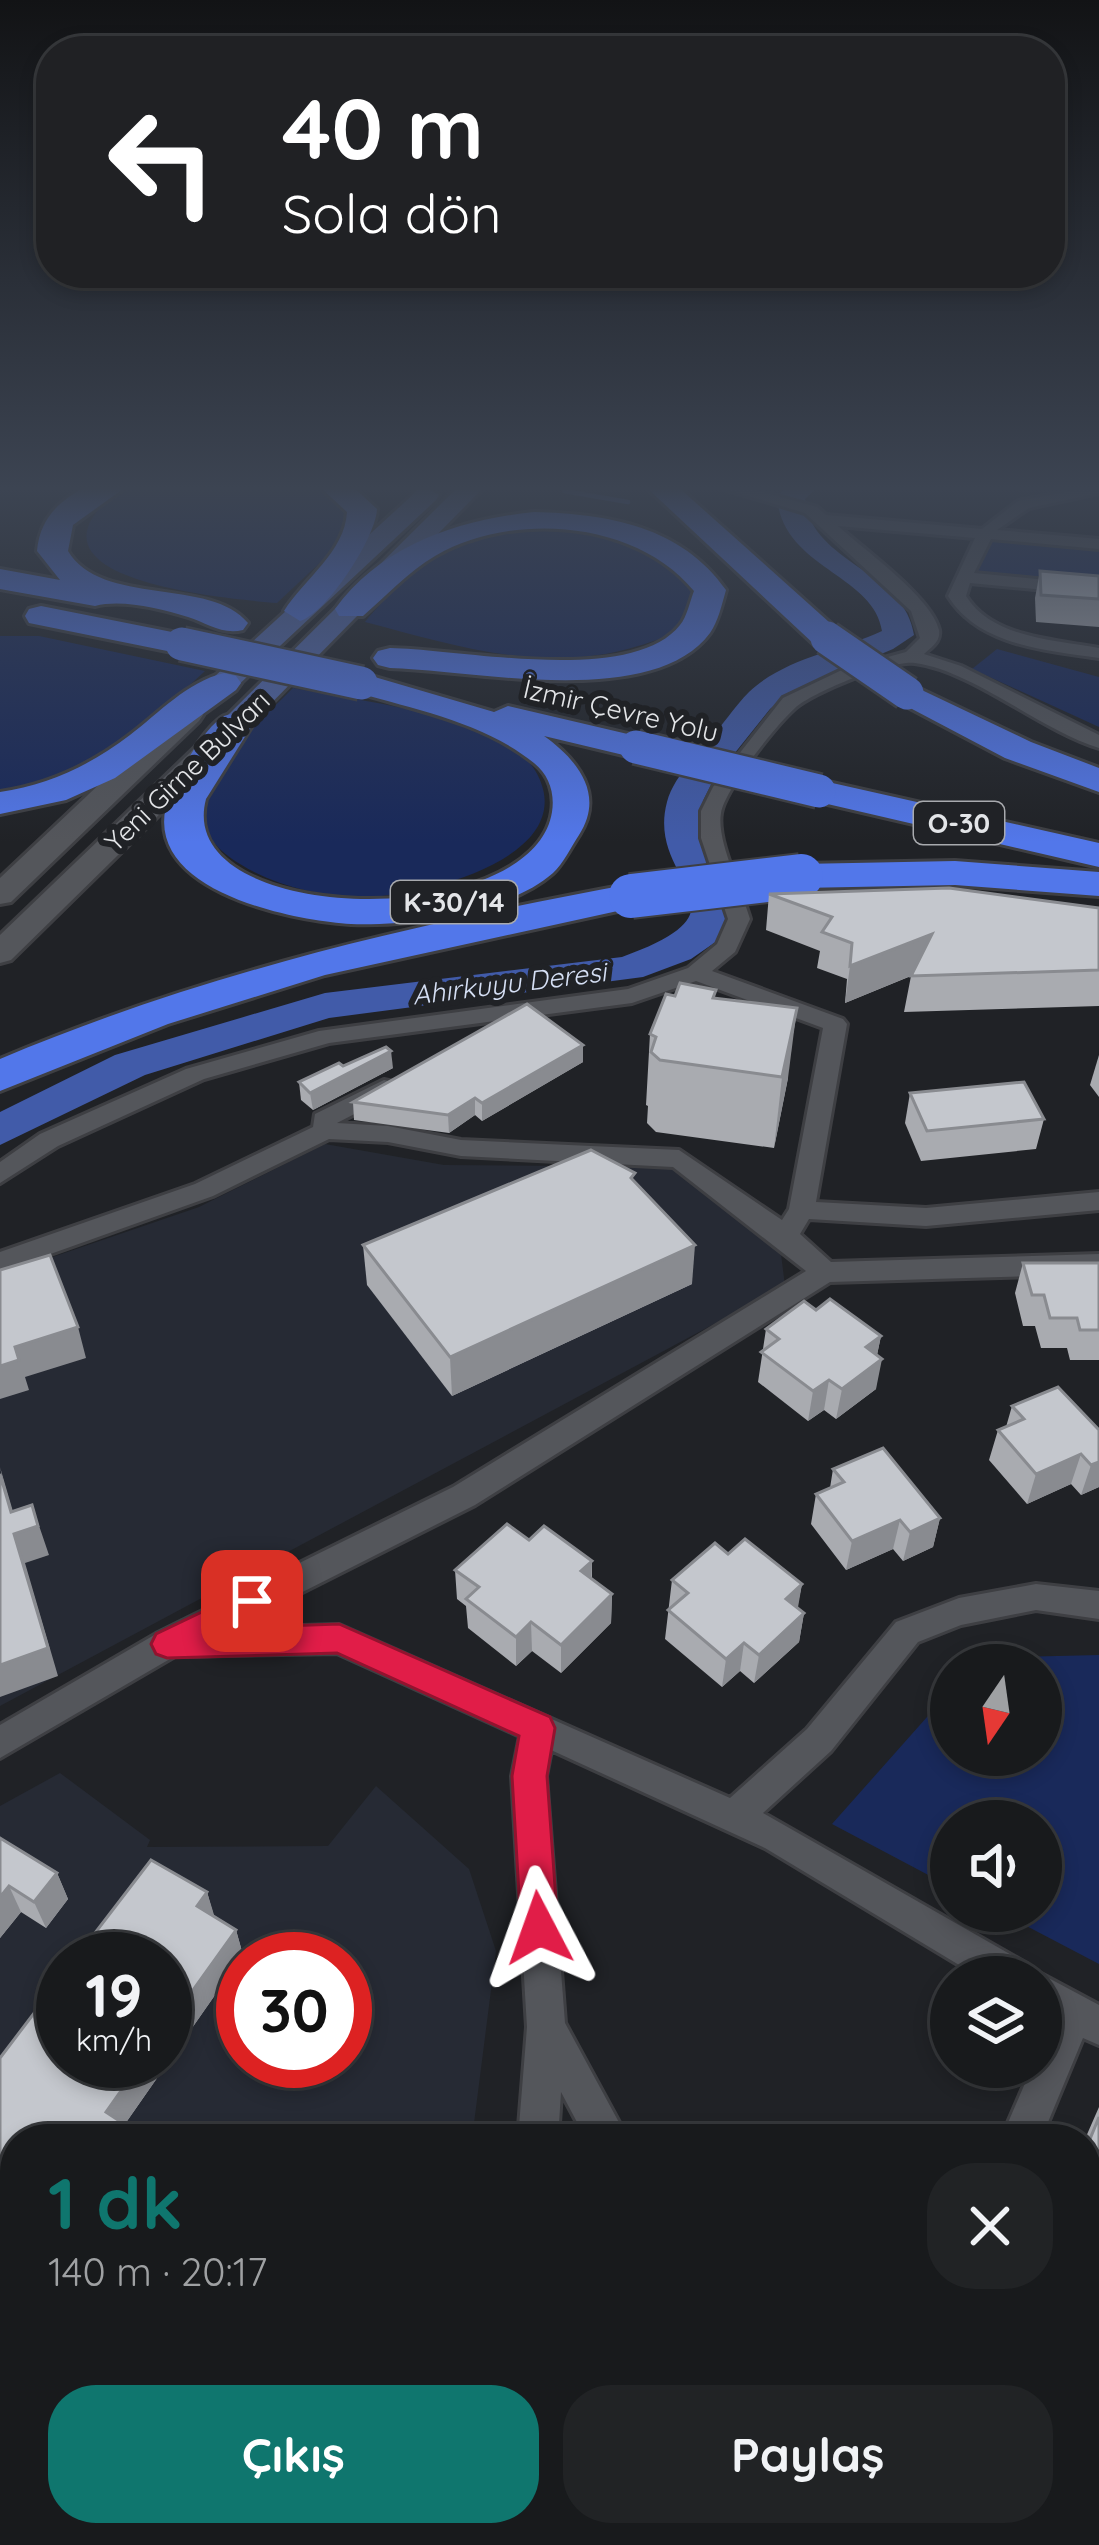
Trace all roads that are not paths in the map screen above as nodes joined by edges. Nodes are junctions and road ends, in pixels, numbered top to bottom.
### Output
1 (135, 605) edge
2 (176, 605) edge
3 (303, 605) edge
4 (307, 605) edge
5 (356, 605) edge
6 (357, 605) edge
7 (708, 605) edge
8 (790, 605) edge
9 (911, 605) edge
10 (964, 605) edge
11 (352, 609) junction
12 (300, 611) junction
13 (10, 620) edge
14 (231, 623) junction
15 (1099, 653) edge
16 (912, 656) junction
17 (376, 670) junction
18 (224, 682) junction
19 (235, 724) junction
20 (1099, 742) edge
21 (824, 768) junction
22 (1099, 781) edge
23 (0, 803) edge
24 (1099, 820) edge
25 (1099, 855) edge
26 (1099, 884) edge
27 (0, 895) edge
28 (0, 953) edge
29 (696, 973) junction
30 (464, 1015) junction
31 (453, 1051) edge
32 (0, 1076) edge
33 (398, 1081) edge
34 (326, 1131) junction
35 (0, 1174) edge
36 (1099, 1201) edge
37 (802, 1210) junction
38 (785, 1236) junction
39 (0, 1262) edge
40 (1099, 1264) edge
41 (824, 1272) junction
42 (1099, 1605) edge
43 (167, 1644) junction
44 (538, 1728) junction
45 (0, 1743) edge
46 (735, 1816) junction
47 (980, 1956) edge
48 (1072, 2011) edge
49 (546, 2027) junction
50 (539, 2124) edge
51 (600, 2124) edge
52 (1028, 2124) edge

1 - 14 highway, İzmir Çevre Yolu / O-30
2 - 14 highway
3 - 12 highway
4 - 12 main road, Yeni Girne Bulvarı
5 - 11 main road, Yeni Girne Bulvarı
6 - 11 highway
7 - 17 highway
8 - 22 highway, bridge
9 - 16 street
10 - 15 street
11 - 19 main road, Yeni Girne Bulvarı
12 - 18 main road, Yeni Girne Bulvarı
13 - 17 highway, bridge
14 - 17 highway, İzmir Çevre Yolu / O-30
16 - 20 street
16 - 29 street
17 - 19 highway, K-30/14
17 - 21 highway, İzmir Çevre Yolu / O-30, bridge
18 - 23 highway
18 - 27 main road, Yeni Girne Bulvarı
19 - 28 main road, Yeni Girne Bulvarı
21 - 24 highway, İzmir Çevre Yolu / O-30
21 - 25 highway, İzmir Çevre Yolu / O-30
26 - 32 highway, K-30/14, bridge
29 - 30 street
29 - 37 street
30 - 31 street
30 - 35 street
33 - 34 street
34 - 38 street
34 - 39 street
36 - 37 street
37 - 38 street
38 - 41 street
40 - 41 street
41 - 43 street
42 - 46 street
43 - 44 street
43 - 45 street
44 - 46 street
44 - 49 street
46 - 47 street
48 - 52 street
49 - 50 street
49 - 51 street

